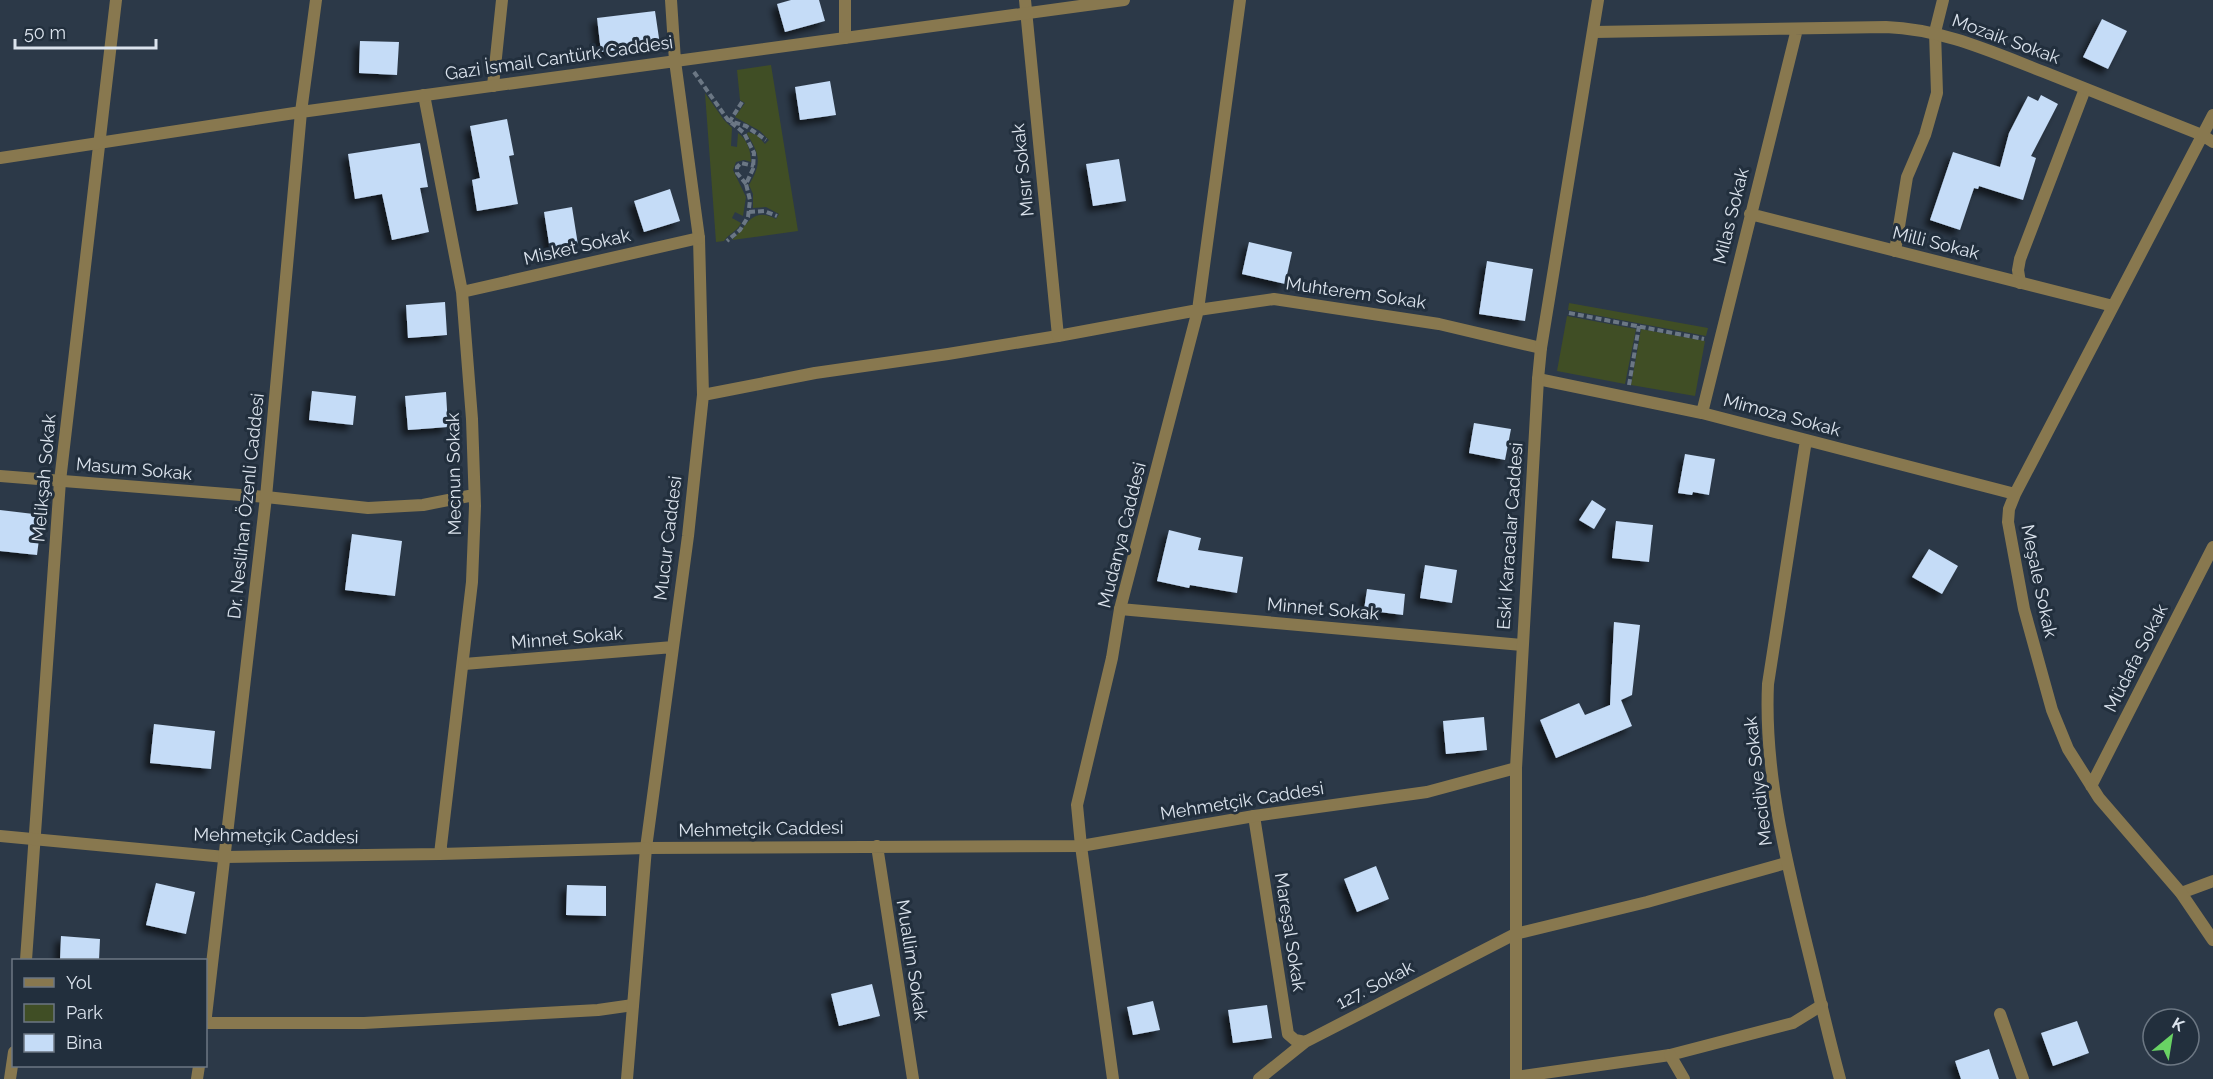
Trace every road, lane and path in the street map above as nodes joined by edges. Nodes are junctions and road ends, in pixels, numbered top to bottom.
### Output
1 (116, 0) edge
2 (316, 0) edge
3 (502, 0) edge
4 (671, 0) edge
5 (845, 0) edge
6 (1025, 0) edge
7 (1124, 0) edge
8 (1240, 0) edge
9 (1598, 0) edge
10 (1943, 0) edge
11 (1026, 13) junction
12 (1797, 29) junction
13 (1594, 32) junction
14 (1935, 32) junction
15 (845, 38) junction
16 (680, 60) junction
17 (493, 86) junction
18 (2085, 89) junction
19 (424, 95) junction
20 (742, 102) dead end
21 (301, 112) junction
22 (2213, 115) edge
23 (730, 122) junction
24 (2207, 139) edge
25 (766, 140) dead end
26 (100, 144) junction
27 (0, 158) edge
28 (754, 166) junction
29 (746, 184) junction
30 (749, 212) junction
31 (1750, 214) junction
32 (777, 216) dead end
33 (699, 238) junction
34 (727, 241) dead end
35 (1895, 251) junction
36 (2020, 283) junction
37 (462, 292) junction
38 (2113, 306) junction
39 (1198, 310) junction
40 (1569, 313) dead end
41 (1639, 326) junction
42 (1058, 336) junction
43 (1704, 339) dead end
44 (1541, 348) junction
45 (1538, 379) junction
46 (703, 395) junction
47 (1626, 397) junction
48 (1702, 413) junction
49 (1806, 440) junction
50 (0, 476) edge
51 (60, 481) junction
52 (2015, 494) junction
53 (474, 495) junction
54 (266, 497) junction
55 (2213, 547) edge
56 (1120, 609) junction
57 (1522, 645) junction
58 (673, 647) junction
59 (464, 664) junction
60 (1516, 768) junction
61 (2091, 786) junction
62 (1254, 816) junction
63 (0, 836) edge
64 (35, 839) junction
65 (877, 846) junction
66 (1081, 846) junction
67 (646, 848) junction
68 (440, 854) junction
69 (225, 857) junction
70 (1786, 863) junction
71 (2213, 881) edge
72 (2181, 893) junction
73 (1515, 934) junction
74 (2213, 940) edge
75 (26, 959) edge
76 (633, 1005) junction
77 (1822, 1005) junction
78 (207, 1008) edge
79 (2000, 1014) dead end
80 (207, 1023) edge
81 (1305, 1042) junction
82 (1670, 1055) junction
83 (1516, 1078) edge
84 (627, 1079) edge
85 (913, 1079) edge
86 (1113, 1079) edge
87 (1258, 1079) edge
88 (1684, 1079) edge
89 (1840, 1079) edge
90 (2023, 1079) edge

1 - 26 street, Melikşah Sokak
2 - 21 street, Dr. Neslihan Özenli Caddesi
3 - 17 street
4 - 16 street, Mucur Caddesi
5 - 15 street
6 - 11 street, Mısır Sokak
7 - 11 street, Gazi İsmail Cantürk Caddesi
8 - 39 street, Mudanya Caddesi
9 - 13 street, Eski Karacalar Caddesi
10 - 14 street
11 - 15 street, Gazi İsmail Cantürk Caddesi
11 - 42 street, Mısır Sokak
12 - 13 street, Mozaik Sokak
12 - 14 street, Mozaik Sokak
12 - 31 street, Milas Sokak
13 - 44 street, Eski Karacalar Caddesi
14 - 18 street, Mozaik Sokak
14 - 35 street
15 - 16 street, Gazi İsmail Cantürk Caddesi
16 - 17 street, Gazi İsmail Cantürk Caddesi
16 - 23 path
16 - 33 street, Mucur Caddesi
17 - 19 street, Gazi İsmail Cantürk Caddesi
18 - 24 street, Mozaik Sokak
18 - 36 street
19 - 21 street, Gazi İsmail Cantürk Caddesi
19 - 37 street, Mecnun Sokak
20 - 23 path
21 - 26 street, Gazi İsmail Cantürk Caddesi
21 - 54 street, Dr. Neslihan Özenli Caddesi
22 - 24 street, Meşale Sokak
23 - 25 path
23 - 28 path
24 - 38 street, Meşale Sokak
26 - 27 street, Gazi İsmail Cantürk Caddesi
26 - 51 street, Melikşah Sokak
28 - 29 path
28 - 29 path
29 - 30 path
30 - 32 path
30 - 34 path
31 - 35 street, Milli Sokak
31 - 48 street, Milas Sokak
33 - 37 street, Misket Sokak
33 - 46 street, Mucur Caddesi
35 - 36 street, Milli Sokak
36 - 38 street, Milli Sokak
37 - 53 street, Mecnun Sokak
38 - 52 street, Meşale Sokak
39 - 42 street, Muhterem Sokak
39 - 44 street, Muhterem Sokak
39 - 56 street, Mudanya Caddesi
40 - 41 path
41 - 43 path
41 - 47 path
42 - 46 street, Muhterem Sokak
44 - 45 street, Eski Karacalar Caddesi
45 - 47 street, Mimoza Sokak
45 - 57 street, Eski Karacalar Caddesi
46 - 58 street, Mucur Caddesi
47 - 48 street, Mimoza Sokak
48 - 49 street, Mimoza Sokak
49 - 52 street, Mimoza Sokak
49 - 70 street, Mecidiye Sokak
50 - 51 street, Masum Sokak
51 - 54 street, Masum Sokak
51 - 64 street, Melikşah Sokak
52 - 61 street, Meşale Sokak
53 - 54 street, Masum Sokak
53 - 59 street, Mecnun Sokak
54 - 69 street, Dr. Neslihan Özenli Caddesi
55 - 61 street, Müdafa Sokak
56 - 57 street, Minnet Sokak
56 - 66 street, Mudanya Caddesi
57 - 60 street, Eski Karacalar Caddesi
58 - 59 street, Minnet Sokak
58 - 67 street, Mucur Caddesi
59 - 68 street, Mecnun Sokak
60 - 62 street, Mehmetçik Caddesi
60 - 73 street, Eski Karacalar Caddesi
61 - 72 street, Meşale Sokak
62 - 66 street, Mehmetçik Caddesi
62 - 81 street, Mareşal Sokak
63 - 64 street, Mehmetçik Caddesi
64 - 69 street, Mehmetçik Caddesi
64 - 75 street, Melikşah Sokak
65 - 66 street, Mehmetçik Caddesi
65 - 67 street, Mehmetçik Caddesi
65 - 85 street, Muallim Sokak
66 - 86 street, Mudanya Caddesi
67 - 68 street, Mehmetçik Caddesi
67 - 76 street, Mucur Caddesi
68 - 69 street, Mehmetçik Caddesi
69 - 78 street, Dr. Neslihan Özenli Caddesi
70 - 73 street, 127. Sokak
70 - 77 street, Mecidiye Sokak
71 - 72 street
72 - 74 street, Meşale Sokak
73 - 81 street, 127. Sokak
73 - 83 street, Eski Karacalar Caddesi
76 - 80 street
76 - 84 street, Mucur Caddesi
77 - 82 street
77 - 89 street, Mecidiye Sokak
79 - 90 street
81 - 87 street, 127. Sokak
82 - 83 street
82 - 88 street

